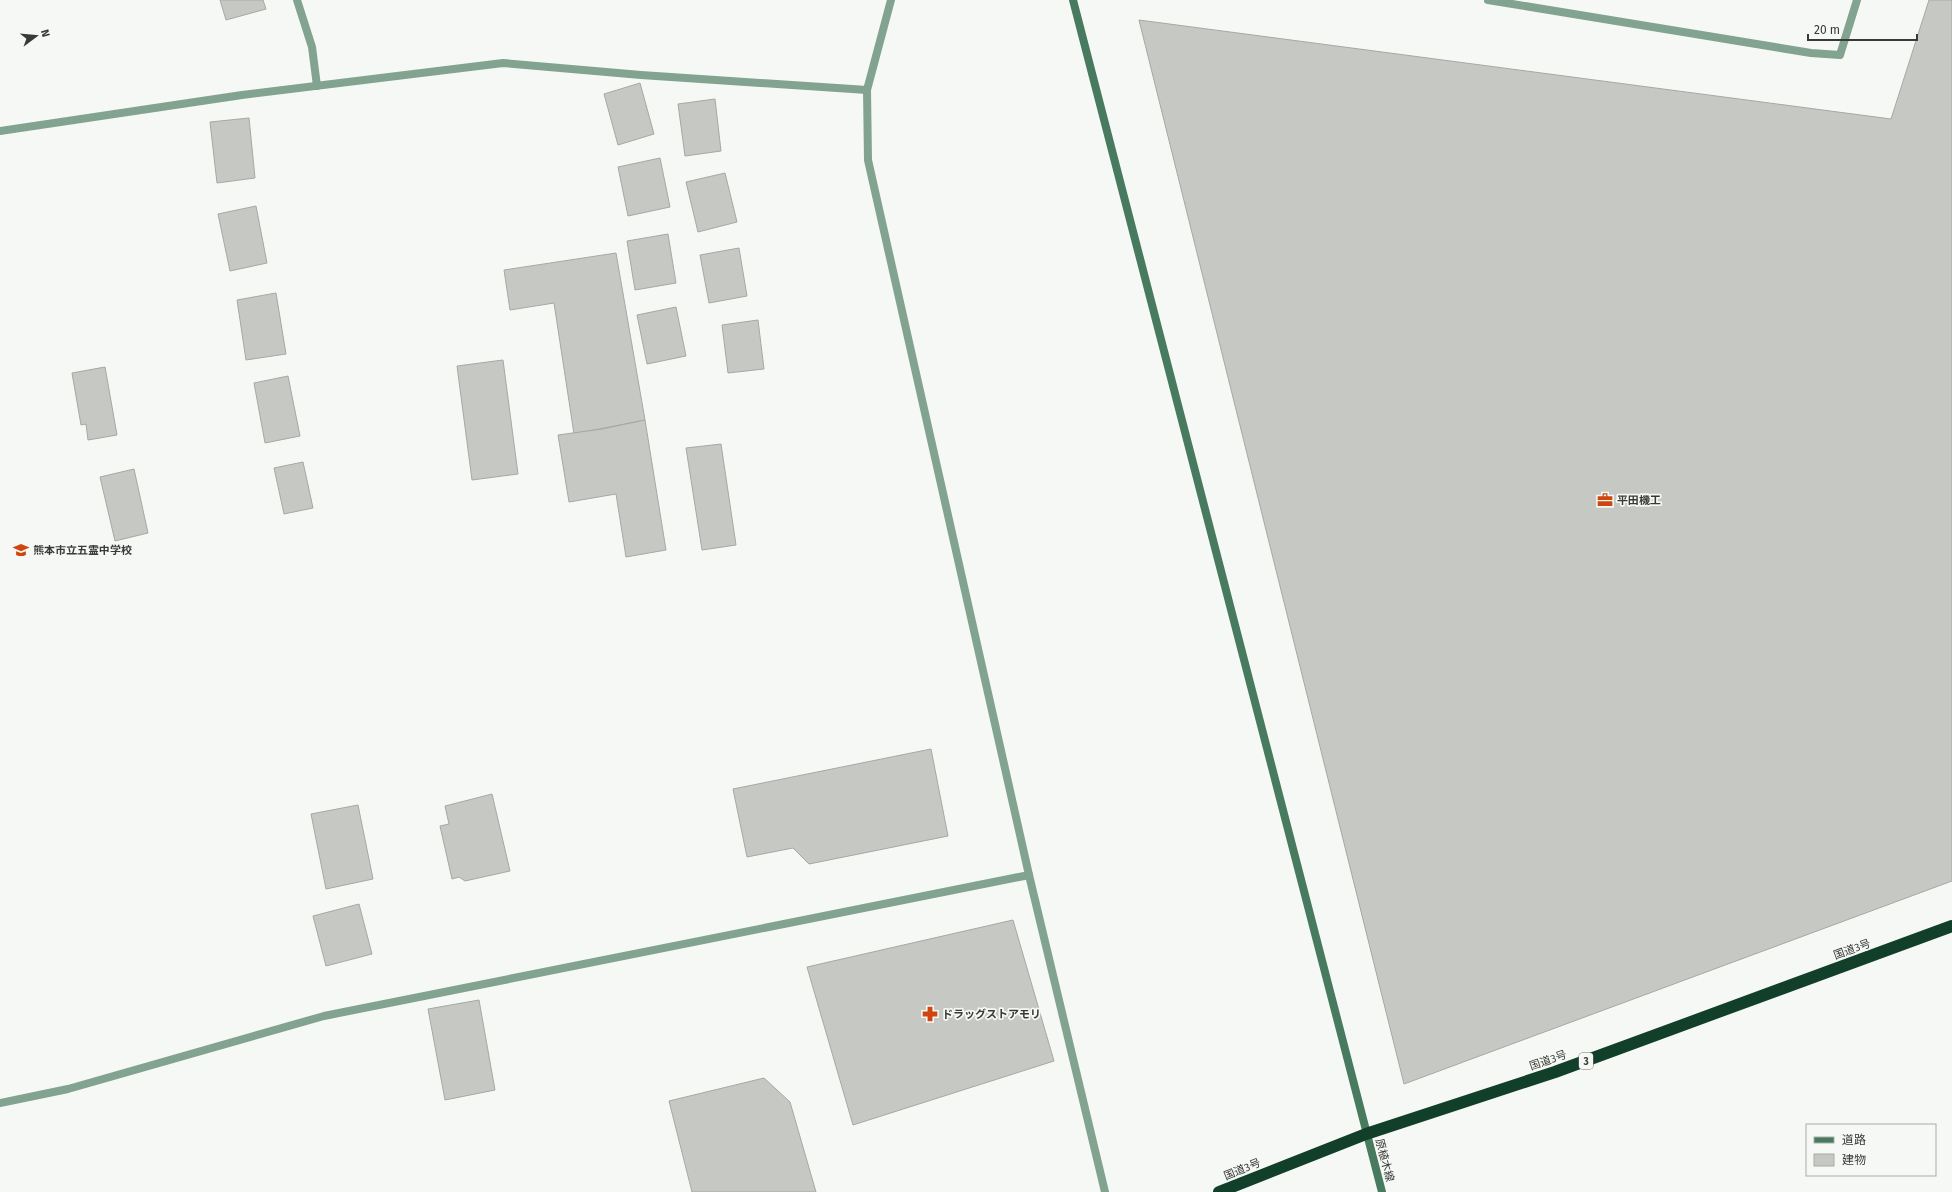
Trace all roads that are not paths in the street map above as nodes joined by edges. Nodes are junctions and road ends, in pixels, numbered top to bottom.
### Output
1 (297, 0) edge
2 (892, 0) edge
3 (1073, 0) edge
4 (1488, 0) edge
5 (1857, 0) edge
6 (317, 86) junction
7 (867, 90) junction
8 (0, 132) edge
9 (1029, 875) junction
10 (1952, 926) edge
11 (0, 1103) edge
12 (1366, 1134) junction
13 (1105, 1192) edge
14 (1219, 1192) edge
15 (1382, 1192) edge

1 - 6 street
2 - 7 street
3 - 12 street, 原植木線
4 - 5 street
6 - 7 street
6 - 8 street
7 - 9 street
9 - 11 street
9 - 13 street
10 - 12 highway, 国道3号 / 3
12 - 14 highway, 国道3号 / 3
12 - 15 street, 原植木線

